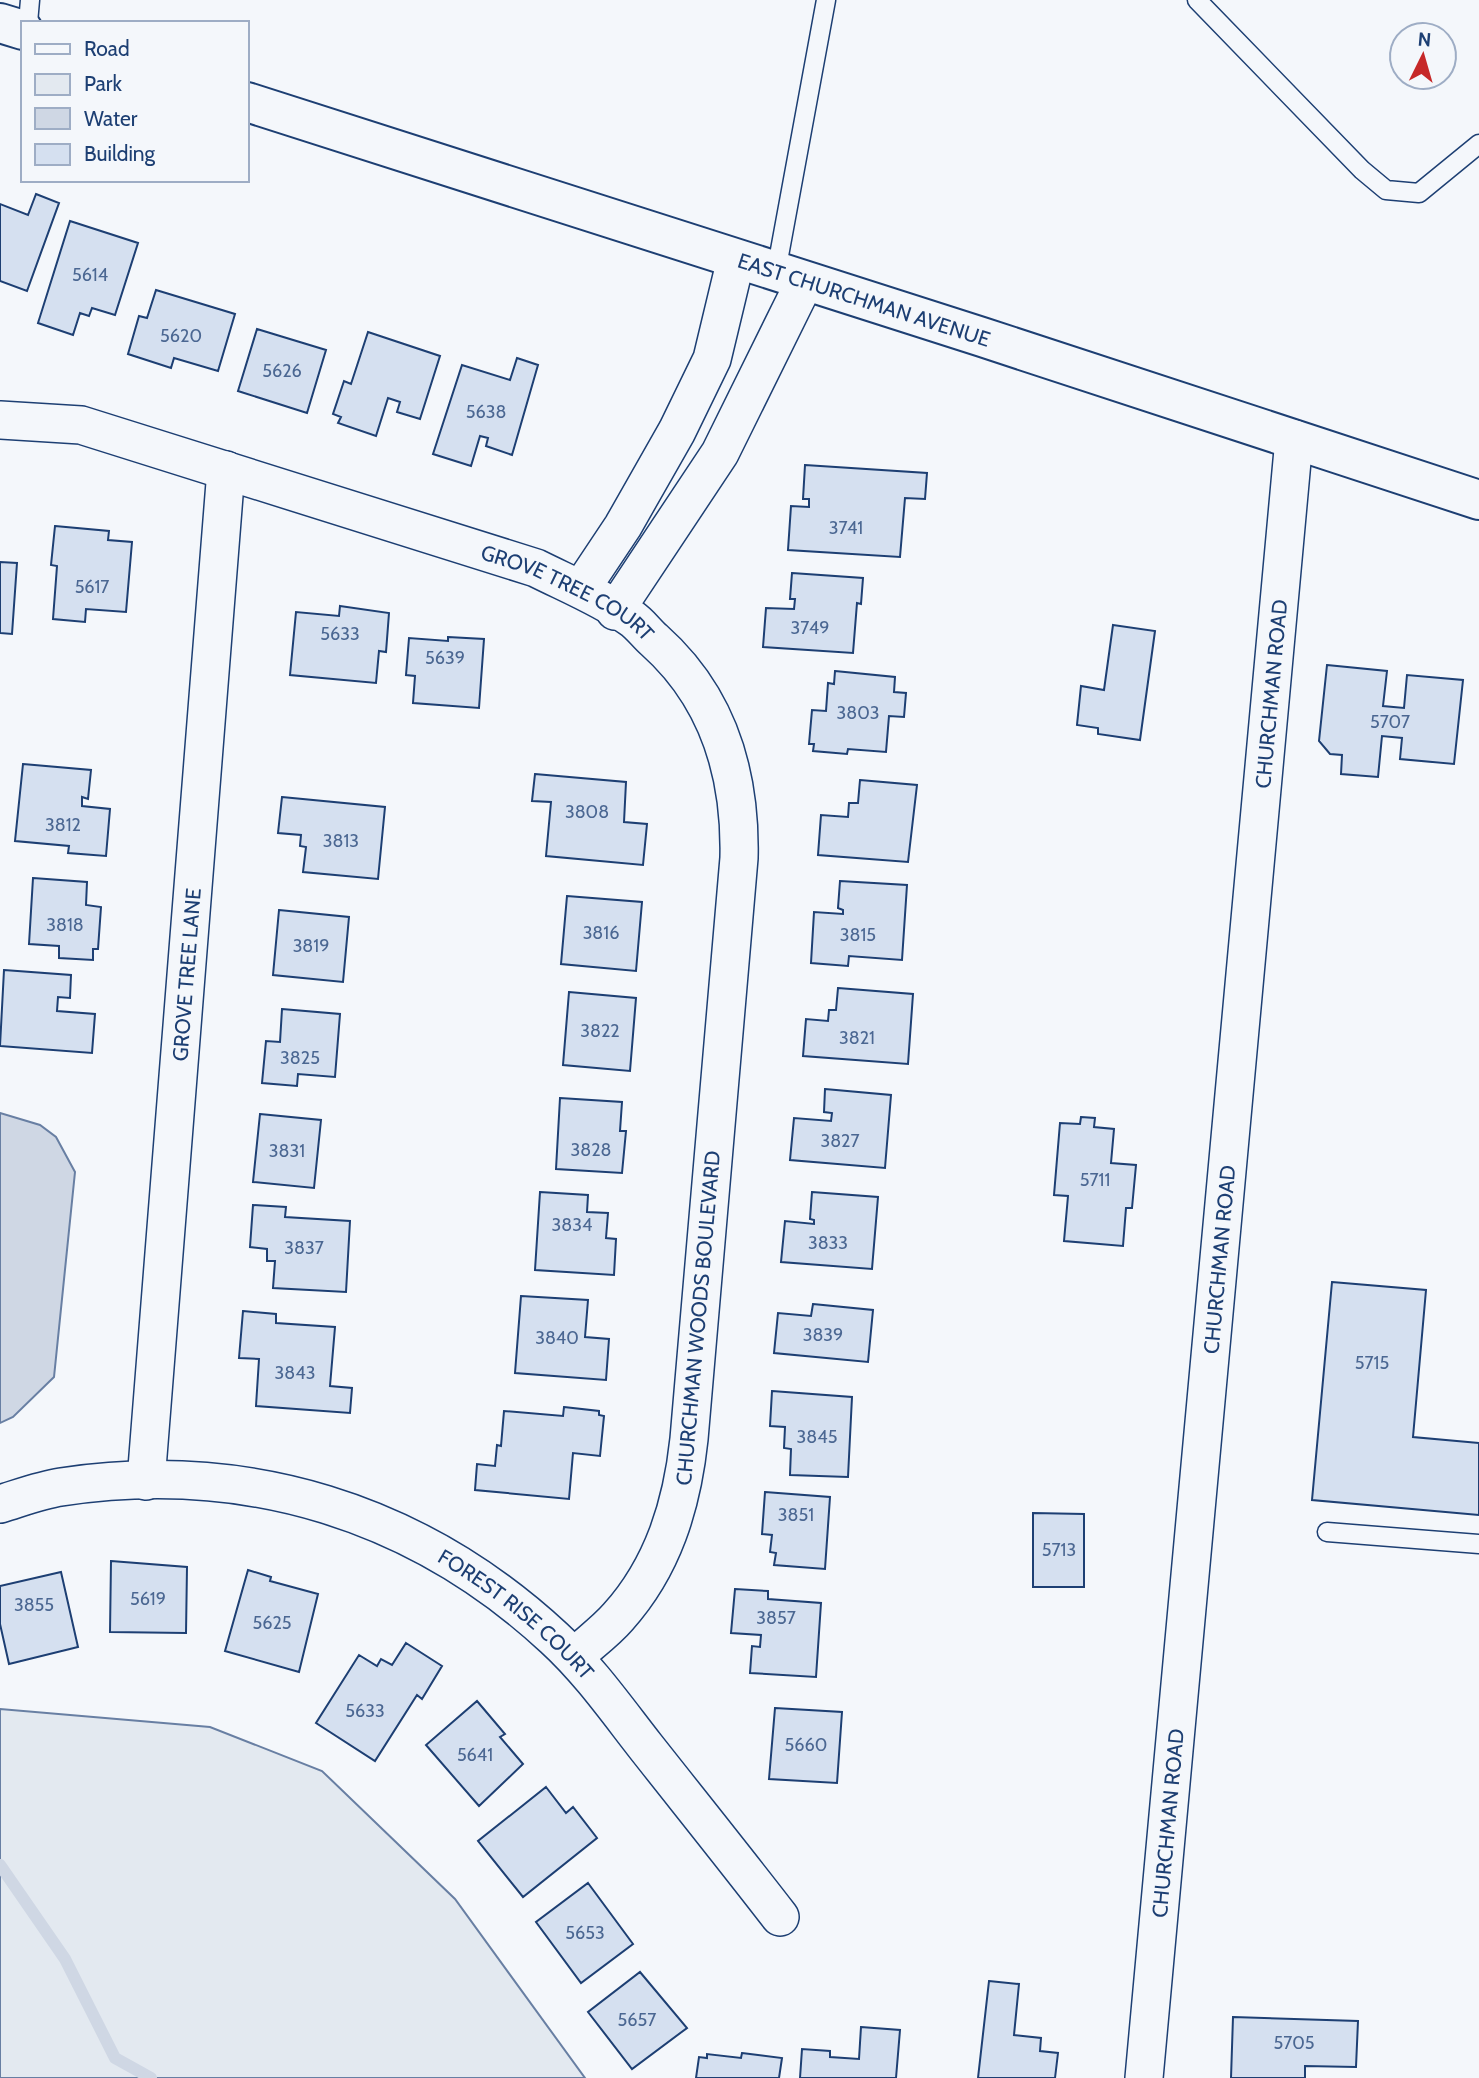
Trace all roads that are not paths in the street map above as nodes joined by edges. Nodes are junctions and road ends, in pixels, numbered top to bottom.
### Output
1 (30, 0) edge
2 (826, 0) edge
3 (1197, 0) edge
4 (28, 21) edge
5 (0, 23) edge
6 (21, 29) edge
7 (248, 102) edge
8 (1479, 144) edge
9 (736, 259) junction
10 (790, 276) junction
11 (0, 420) edge
12 (1294, 439) junction
13 (226, 470) junction
14 (1479, 500) edge
15 (581, 589) junction
16 (615, 611) junction
17 (717, 1110) joint
18 (146, 1481) junction
19 (0, 1503) edge
20 (1328, 1532) dead end
21 (1479, 1544) edge
22 (573, 1657) junction
23 (780, 1917) dead end
24 (1144, 2078) edge

1 - 4 lane
2 - 10 lane
3 - 8 lane
5 - 6 street
7 - 9 street, EAST CHURCHMAN AVENUE
9 - 10 street, EAST CHURCHMAN AVENUE
9 - 15 street
10 - 12 street, EAST CHURCHMAN AVENUE
10 - 16 street
11 - 13 street, GROVE TREE COURT
12 - 14 street, EAST CHURCHMAN AVENUE
12 - 24 street, CHURCHMAN ROAD
13 - 15 street, GROVE TREE COURT
13 - 18 street, GROVE TREE LANE
15 - 16 street, GROVE TREE COURT
16 - 17 street, GROVE TREE COURT
17 - 22 street, CHURCHMAN WOODS BOULEVARD
18 - 19 street, FOREST RISE COURT
18 - 22 street, FOREST RISE COURT
20 - 21 lane
22 - 23 street, FOREST RISE COURT

